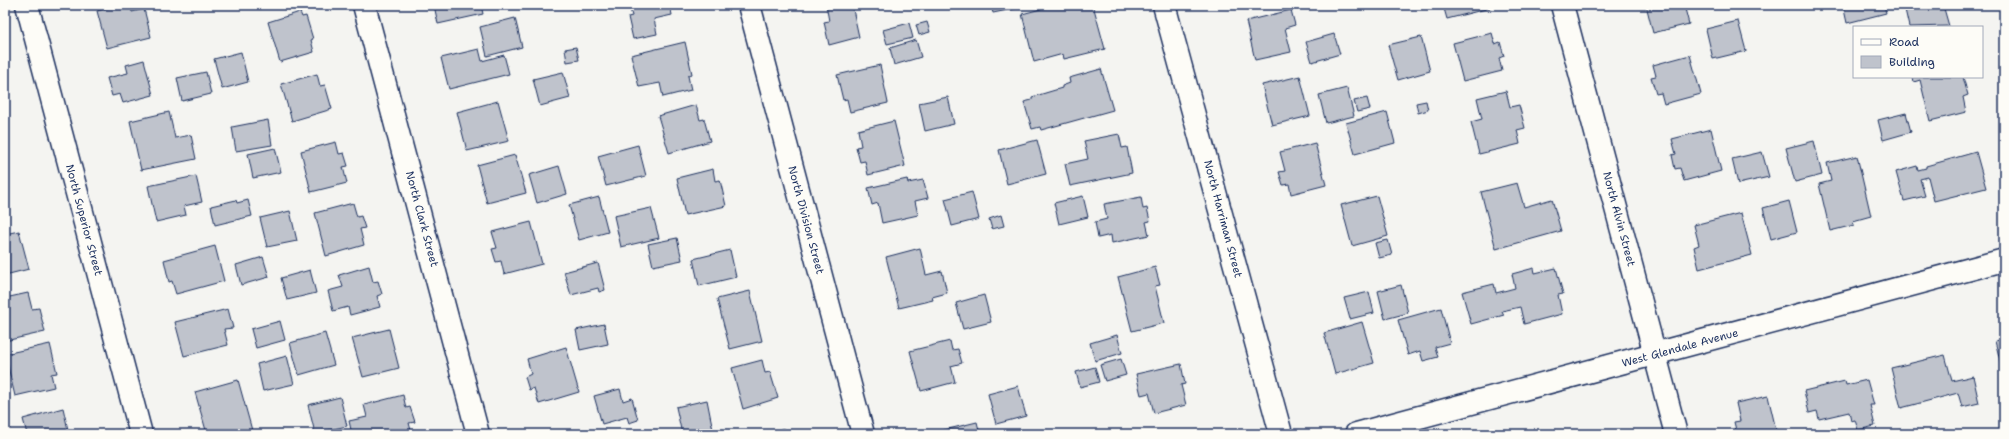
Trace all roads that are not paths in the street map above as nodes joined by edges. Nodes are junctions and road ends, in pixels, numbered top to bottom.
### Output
1 (27, 5) edge
2 (364, 5) edge
3 (748, 5) edge
4 (1164, 5) edge
5 (1562, 5) edge
6 (2004, 260) edge
7 (1656, 354) junction
8 (141, 434) edge
9 (478, 434) edge
10 (863, 434) edge
11 (1282, 434) edge
12 (1356, 434) edge
13 (1676, 434) edge

1 - 8 street, North Superior Street
2 - 9 street, North Clark Street
3 - 10 street, North Division Street
4 - 11 street, North Harriman Street
5 - 7 street, North Alvin Street
6 - 7 street, West Glendale Avenue
7 - 12 street, West Glendale Avenue
7 - 13 street, North Alvin Street

